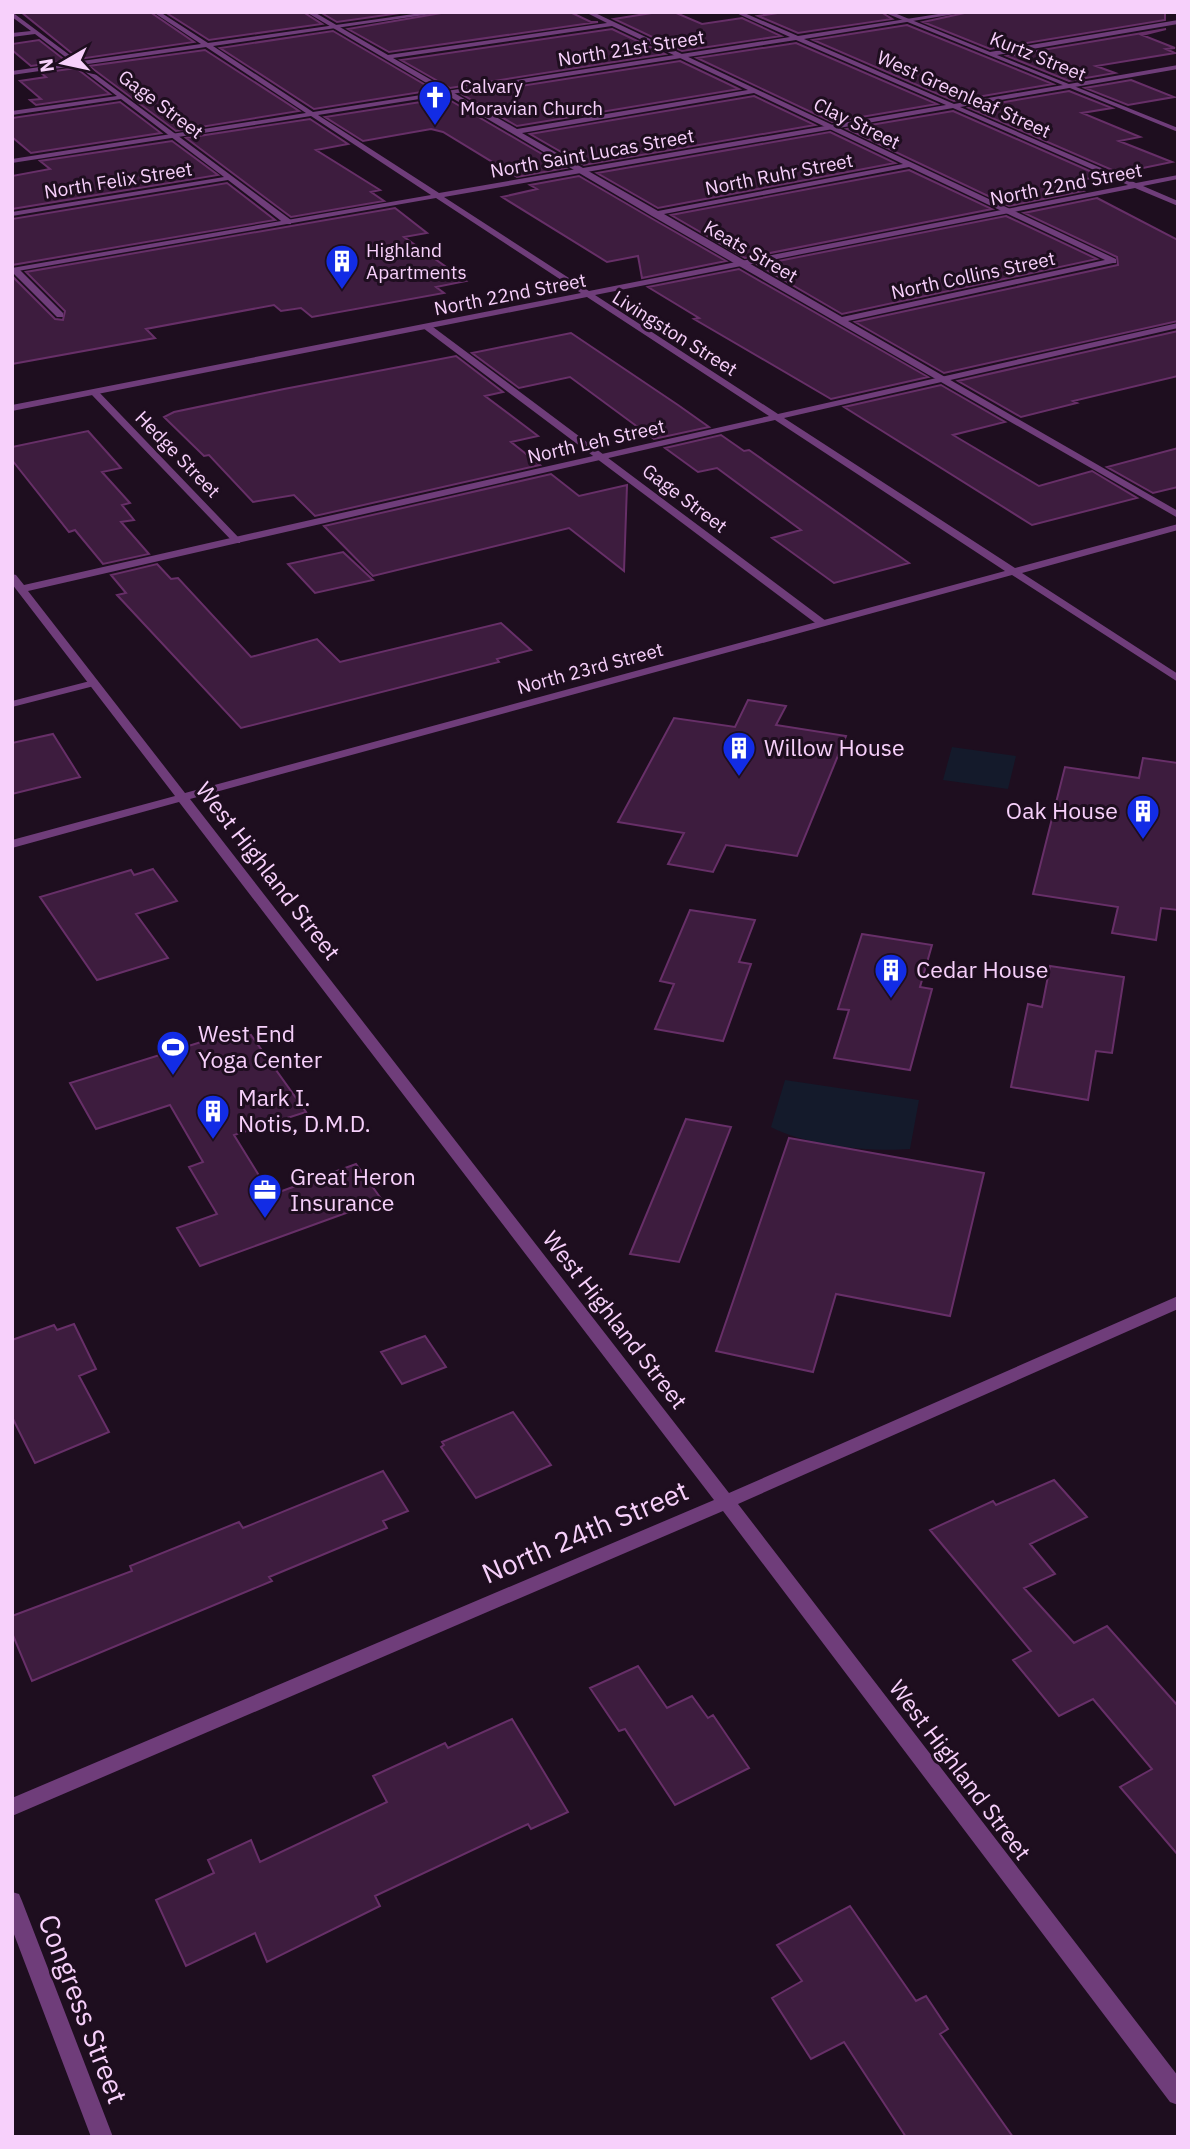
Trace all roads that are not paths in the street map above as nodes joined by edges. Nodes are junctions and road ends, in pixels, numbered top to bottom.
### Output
1 (156, 12) edge
2 (309, 12) edge
3 (442, 12) edge
4 (588, 12) edge
5 (737, 12) edge
6 (886, 12) edge
7 (964, 12) edge
8 (1165, 12) edge
9 (12, 14) edge
10 (1178, 16) edge
11 (908, 21) junction
12 (1178, 22) edge
13 (613, 24) junction
14 (334, 27) junction
15 (36, 32) junction
16 (12, 36) edge
17 (797, 38) junction
18 (208, 45) junction
19 (989, 54) junction
20 (682, 56) junction
21 (388, 57) junction
22 (77, 63) junction
23 (1178, 67) edge
24 (12, 72) edge
25 (1069, 86) junction
26 (754, 91) junction
27 (449, 93) junction
28 (122, 97) junction
29 (952, 106) junction
30 (12, 113) edge
31 (312, 114) junction
32 (1166, 118) dead end
33 (1154, 120) junction
34 (830, 127) junction
35 (1178, 130) edge
36 (514, 132) junction
37 (173, 136) junction
38 (12, 161) edge
39 (909, 165) junction
40 (581, 171) junction
41 (1178, 177) edge
42 (230, 178) junction
43 (1135, 186) junction
44 (436, 196) junction
45 (1178, 204) edge
46 (1005, 212) junction
47 (12, 214) edge
48 (655, 214) junction
49 (288, 222) junction
50 (1113, 261) joint
51 (741, 264) junction
52 (14, 270) edge
53 (587, 295) junction
54 (60, 315) dead end
55 (839, 320) junction
56 (1178, 325) edge
57 (426, 326) junction
58 (942, 379) junction
59 (94, 392) junction
60 (12, 408) edge
61 (779, 417) junction
62 (603, 457) junction
63 (1178, 515) edge
64 (1178, 527) edge
65 (237, 541) junction
66 (1013, 570) junction
67 (17, 583) edge
68 (822, 623) junction
69 (1178, 679) edge
70 (94, 683) junction
71 (12, 704) edge
72 (183, 798) junction
73 (12, 844) edge
74 (1178, 1302) edge
75 (726, 1502) junction
76 (12, 1807) edge
77 (12, 1901) edge
78 (1178, 2094) edge
79 (102, 2137) edge

1 - 18 street, Livingston Street
2 - 14 street, Keats Street
3 - 14 street
4 - 13 street, Clay Street
5 - 17 street, West Greenleaf Street
6 - 11 street, Kurtz Street
7 - 11 street, North 21st Street
8 - 10 street
9 - 15 street, Gage Street
11 - 17 street, North 21st Street
11 - 19 street, Kurtz Street
12 - 19 street
13 - 20 street, Clay Street
13 - 21 street
14 - 18 street
14 - 21 street, Keats Street
15 - 16 street
15 - 22 street, Gage Street
17 - 20 street, North 21st Street
17 - 29 street, West Greenleaf Street
18 - 22 street
18 - 31 street, Livingston Street
19 - 25 street, Kurtz Street
20 - 26 street, Clay Street
20 - 27 street, North 21st Street
21 - 27 street, Keats Street
22 - 24 street
22 - 28 street, Gage Street
23 - 25 street, North Saint Lucas Street
25 - 29 street, North Saint Lucas Street
25 - 33 street, Kurtz Street
26 - 34 street, Clay Street
26 - 36 street
27 - 31 street, North 21st Street
27 - 36 street, Keats Street
28 - 30 street
28 - 37 street, Gage Street
29 - 34 street, North Saint Lucas Street
29 - 43 street, West Greenleaf Street
31 - 37 street, North 21st Street
31 - 44 street, Livingston Street
32 - 33 street
33 - 35 street, Kurtz Street
34 - 39 street, Clay Street
34 - 40 street, North Saint Lucas Street
36 - 40 street, Keats Street
37 - 38 street, North 21st Street
37 - 42 street, Gage Street
39 - 46 street, Clay Street
39 - 48 street, North Ruhr Street
40 - 44 street, North Saint Lucas Street
40 - 48 street, Keats Street
41 - 43 street, North 22nd Street
42 - 47 street, North Felix Street
42 - 49 street, Gage Street
43 - 45 street, West Greenleaf Street
43 - 46 street, North 22nd Street
44 - 49 street, North Saint Lucas Street
44 - 53 street, Livingston Street
46 - 50 street, Clay Street
46 - 51 street, North 22nd Street
48 - 51 street, Keats Street
49 - 52 street, North Saint Lucas Street
50 - 55 street, North Collins Street
51 - 53 street, North 22nd Street
51 - 55 street, Keats Street
52 - 54 street
53 - 57 street, North 22nd Street
53 - 61 street, Livingston Street
55 - 58 street, Keats Street
56 - 58 street, North Leh Street
57 - 59 street, North 22nd Street
57 - 62 street, Gage Street
58 - 61 street, North Leh Street
58 - 63 street, Keats Street
59 - 60 street, North 22nd Street
59 - 65 street, Hedge Street
61 - 62 street, North Leh Street
61 - 66 street, Livingston Street
62 - 65 street, North Leh Street
62 - 68 street, Gage Street
64 - 66 street, North 23rd Street
65 - 67 street, North Leh Street
66 - 68 street, North 23rd Street
66 - 69 street, Livingston Street
67 - 70 street, West Highland Street
68 - 72 street, North 23rd Street
70 - 71 street
70 - 72 street, West Highland Street
72 - 73 street, North 23rd Street
72 - 75 street, West Highland Street
74 - 75 street, North 24th Street
75 - 76 street, North 24th Street
75 - 78 street, West Highland Street
77 - 79 street, Congress Street

